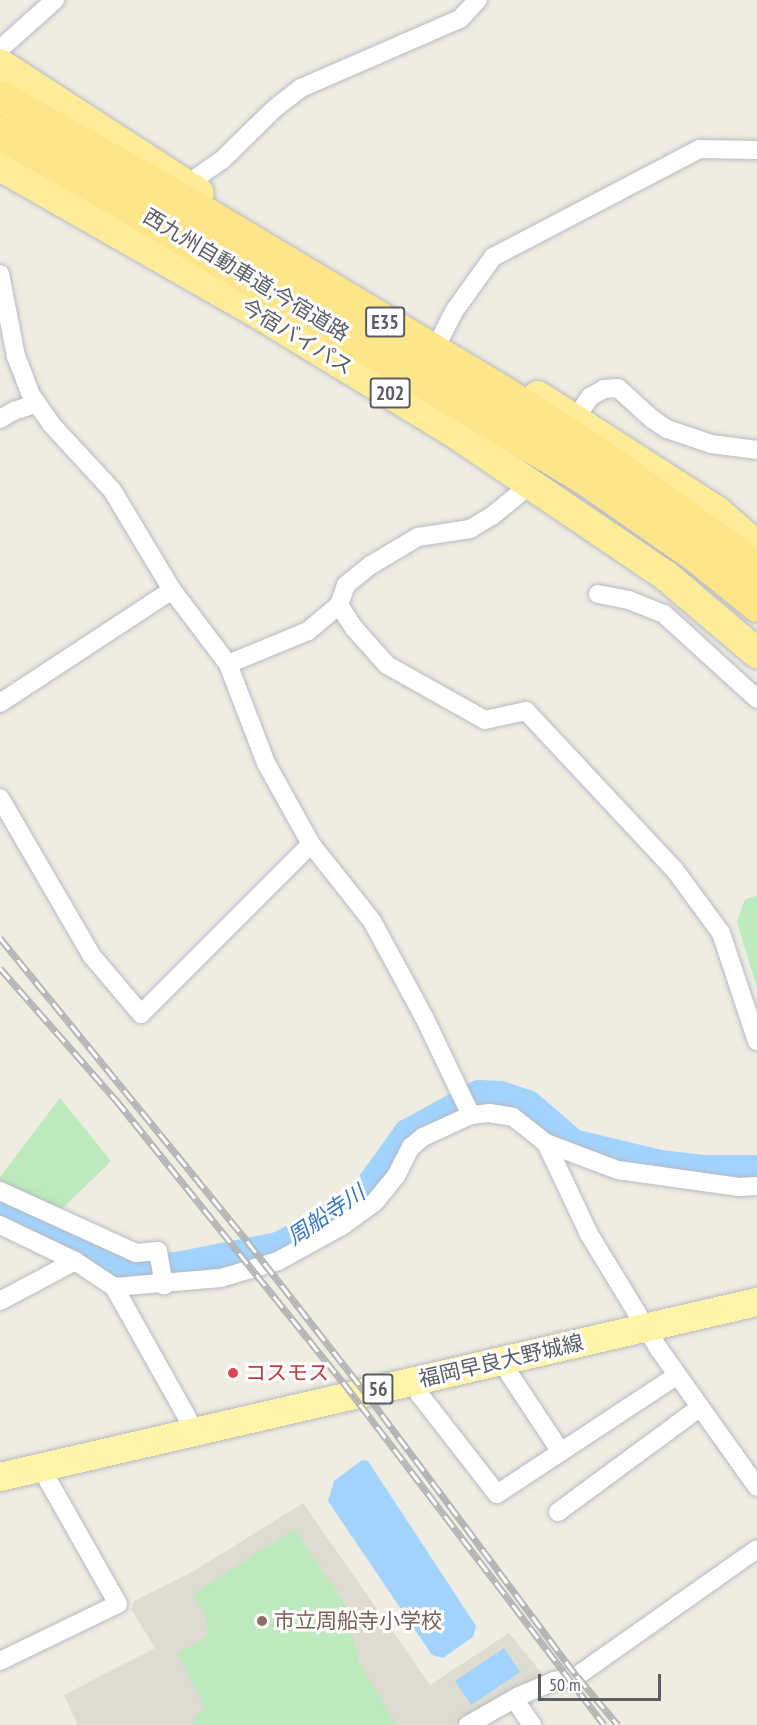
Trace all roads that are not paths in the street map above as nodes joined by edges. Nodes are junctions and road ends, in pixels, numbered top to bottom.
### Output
1 (55, 0) edge
2 (478, 0) edge
3 (0, 49) edge
4 (0, 64) edge
5 (0, 80) edge
6 (0, 97) edge
7 (0, 133) edge
8 (757, 150) edge
9 (0, 166) edge
10 (188, 195) junction
11 (0, 274) edge
12 (441, 337) junction
13 (37, 404) junction
14 (0, 419) edge
15 (575, 419) junction
16 (757, 450) edge
17 (531, 484) junction
18 (757, 546) edge
19 (757, 568) edge
20 (172, 590) junction
21 (598, 594) dead end
22 (339, 605) junction
23 (757, 605) edge
24 (757, 653) edge
25 (228, 664) junction
26 (757, 699) edge
27 (0, 703) edge
28 (0, 798) edge
29 (311, 844) junction
30 (757, 1041) edge
31 (471, 1115) junction
32 (546, 1143) junction
33 (757, 1186) edge
34 (0, 1191) edge
35 (0, 1225) edge
36 (75, 1261) junction
37 (164, 1281) junction
38 (114, 1287) junction
39 (0, 1301) edge
40 (757, 1302) edge
41 (646, 1328) junction
42 (506, 1361) junction
43 (676, 1376) junction
44 (415, 1380) junction
45 (699, 1408) junction
46 (192, 1432) junction
47 (561, 1452) junction
48 (41, 1468) junction
49 (0, 1478) edge
50 (757, 1487) edge
51 (558, 1512) dead end
52 (757, 1549) edge
53 (0, 1661) edge
54 (514, 1699) junction
55 (468, 1725) edge
56 (532, 1725) edge

1 - 3 street
2 - 10 street
4 - 10 highway
5 - 10 highway
6 - 10 highway, 西九州自動車道;今宿道路 / E35
7 - 23 highway, 西九州自動車道;今宿道路 / E35
8 - 12 street
9 - 17 highway, 今宿バイパス / 202
10 - 12 highway
10 - 19 highway, 西九州自動車道;今宿道路 / E35
11 - 13 street
12 - 15 highway
13 - 14 street
13 - 20 street
15 - 16 street
15 - 18 highway
17 - 22 street
17 - 24 highway, 今宿バイパス / 202
20 - 25 street
20 - 27 street
21 - 26 street
22 - 25 street
22 - 30 street
25 - 29 street
28 - 29 street
29 - 31 street
31 - 32 street
31 - 37 street
32 - 33 street
32 - 41 street
34 - 37 street
35 - 36 street
36 - 38 street
36 - 39 street
37 - 38 street
38 - 46 street
40 - 41 main road, 福岡早良大野城線 / 56
41 - 42 main road, 福岡早良大野城線 / 56
41 - 43 street
42 - 44 main road, 福岡早良大野城線 / 56
42 - 47 street
43 - 45 street
43 - 47 street
44 - 46 main road, 福岡早良大野城線 / 56
44 - 47 street
45 - 50 street
45 - 51 street
46 - 48 main road, 福岡早良大野城線 / 56
48 - 49 main road, 福岡早良大野城線 / 56
48 - 53 street
52 - 54 street
54 - 55 street
54 - 56 street

